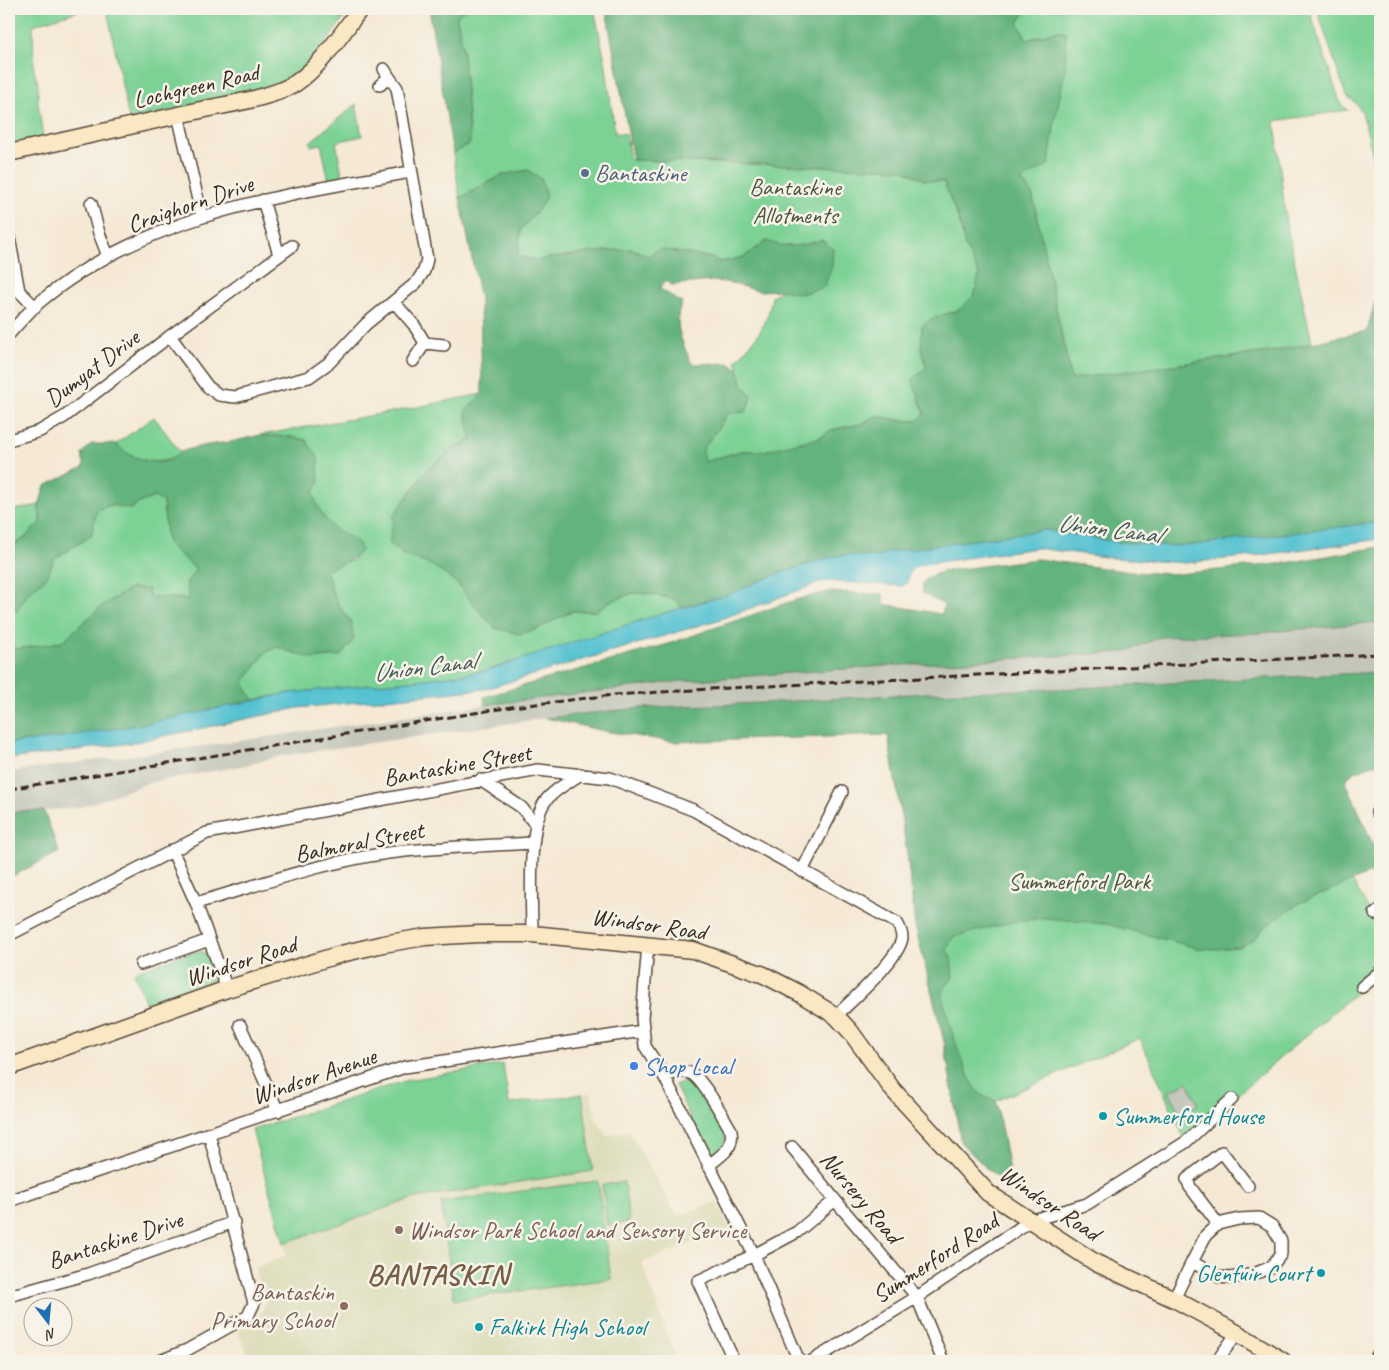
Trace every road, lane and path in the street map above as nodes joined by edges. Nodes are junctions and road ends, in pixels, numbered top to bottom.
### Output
1 (360, 9) edge
2 (384, 77) dead end
3 (178, 115) junction
4 (9, 153) edge
5 (411, 172) junction
6 (263, 200) junction
7 (91, 203) dead end
8 (202, 216) junction
9 (9, 237) edge
10 (292, 246) dead end
11 (279, 255) junction
12 (108, 256) junction
13 (394, 302) junction
14 (35, 307) junction
15 (9, 334) edge
16 (170, 336) junction
17 (425, 343) junction
18 (444, 344) dead end
19 (413, 361) dead end
20 (9, 440) edge
21 (581, 774) junction
22 (480, 780) junction
23 (842, 792) dead end
24 (536, 825) junction
25 (533, 843) junction
26 (172, 850) junction
27 (802, 871) junction
28 (196, 903) junction
29 (532, 934) junction
30 (9, 935) edge
31 (209, 940) junction
32 (648, 944) junction
33 (141, 964) dead end
34 (1380, 972) edge
35 (1362, 987) dead end
36 (228, 989) junction
37 (836, 1016) junction
38 (240, 1025) dead end
39 (642, 1031) junction
40 (9, 1067) edge
41 (664, 1076) junction
42 (1232, 1099) dead end
43 (278, 1111) junction
44 (210, 1134) junction
45 (792, 1147) dead end
46 (708, 1166) junction
47 (1248, 1186) dead end
48 (835, 1200) junction
49 (9, 1201) edge
50 (1030, 1221) junction
51 (234, 1222) junction
52 (1218, 1224) junction
53 (754, 1255) junction
54 (1192, 1262) junction
55 (9, 1296) edge
56 (917, 1297) junction
57 (1174, 1299) junction
58 (1237, 1333) junction
59 (187, 1350) junction
60 (1380, 1356) edge
61 (160, 1361) edge
62 (192, 1361) edge
63 (734, 1361) edge
64 (799, 1361) edge
65 (812, 1361) edge
66 (943, 1361) edge
67 (1217, 1361) edge
68 (1283, 1361) edge
69 (1377, 1361) edge

1 - 3 street, Lochgreen Road
2 - 5 street
3 - 4 street, Lochgreen Road
3 - 8 street
5 - 6 street, Craighorn Drive
5 - 13 street
6 - 8 street, Craighorn Drive
6 - 11 street
7 - 12 street
8 - 12 street, Craighorn Drive
9 - 14 street
10 - 11 street, Dumyat Drive
11 - 16 street, Dumyat Drive
12 - 14 street, Craighorn Drive
13 - 16 street, Dumyat Drive
13 - 17 street
14 - 15 street, Craighorn Drive
16 - 20 street, Dumyat Drive
17 - 18 street
17 - 19 street
21 - 22 street, Bantaskine Street
21 - 24 street
21 - 27 street, Bantaskine Street
22 - 24 street
22 - 26 street, Bantaskine Street
23 - 27 street
24 - 25 street
25 - 28 street, Balmoral Street
25 - 29 street
26 - 28 street
26 - 30 street, Bantaskine Street
27 - 37 street, Bantaskine Street
28 - 31 street
29 - 32 street, Windsor Road
29 - 36 street, Windsor Road
31 - 33 street
31 - 36 street
32 - 37 street, Windsor Road
32 - 39 street
34 - 35 street
36 - 40 street, Windsor Road
37 - 50 street, Windsor Road
38 - 43 street
39 - 41 street
39 - 43 street, Windsor Avenue
41 - 46 street
41 - 46 street
42 - 50 street, Summerford Road
43 - 44 street, Windsor Avenue
44 - 49 street, Windsor Avenue
44 - 51 street
45 - 48 street, Nursery Road
46 - 53 street
47 - 52 street
48 - 53 street
48 - 56 street, Nursery Road
50 - 56 street, Summerford Road
50 - 57 street, Windsor Road
51 - 55 street, Bantaskine Drive
51 - 59 street
52 - 54 street
52 - 54 street
53 - 63 street
53 - 64 street
54 - 57 street
56 - 65 street, Summerford Road
56 - 66 street, Nursery Road
57 - 58 street, Windsor Road
58 - 67 street
58 - 68 street, Windsor Road
59 - 61 street
59 - 62 street
60 - 69 street

